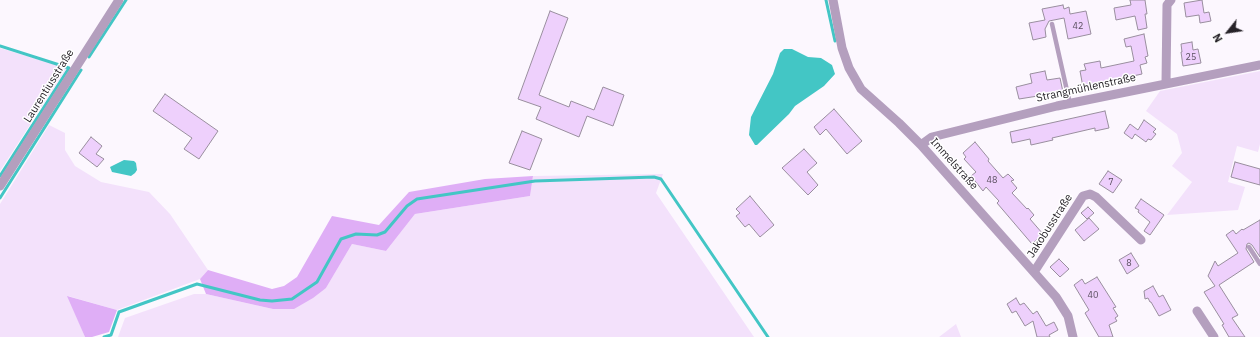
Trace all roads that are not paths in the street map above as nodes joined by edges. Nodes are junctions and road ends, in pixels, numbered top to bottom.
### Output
1 (119, 0) edge
2 (833, 0) edge
3 (1171, 0) edge
4 (1052, 24) dead end
5 (1260, 65) edge
6 (1166, 83) junction
7 (1070, 104) junction
8 (921, 145) junction
9 (0, 186) edge
10 (1141, 240) dead end
11 (1249, 247) dead end
12 (1260, 264) edge
13 (1034, 272) junction
14 (1197, 311) dead end
15 (1073, 337) edge
16 (1214, 337) edge

1 - 9 street, Laurentiusstraße
2 - 8 street, Immelstraße
3 - 6 street
4 - 7 lane
5 - 6 street, Strangmühlenstraße
6 - 7 street, Strangmühlenstraße
7 - 8 street, Strangmühlenstraße
8 - 13 street, Immelstraße
10 - 13 street, Jakobusstraße
11 - 12 lane
13 - 15 street, Immelstraße
14 - 16 street

